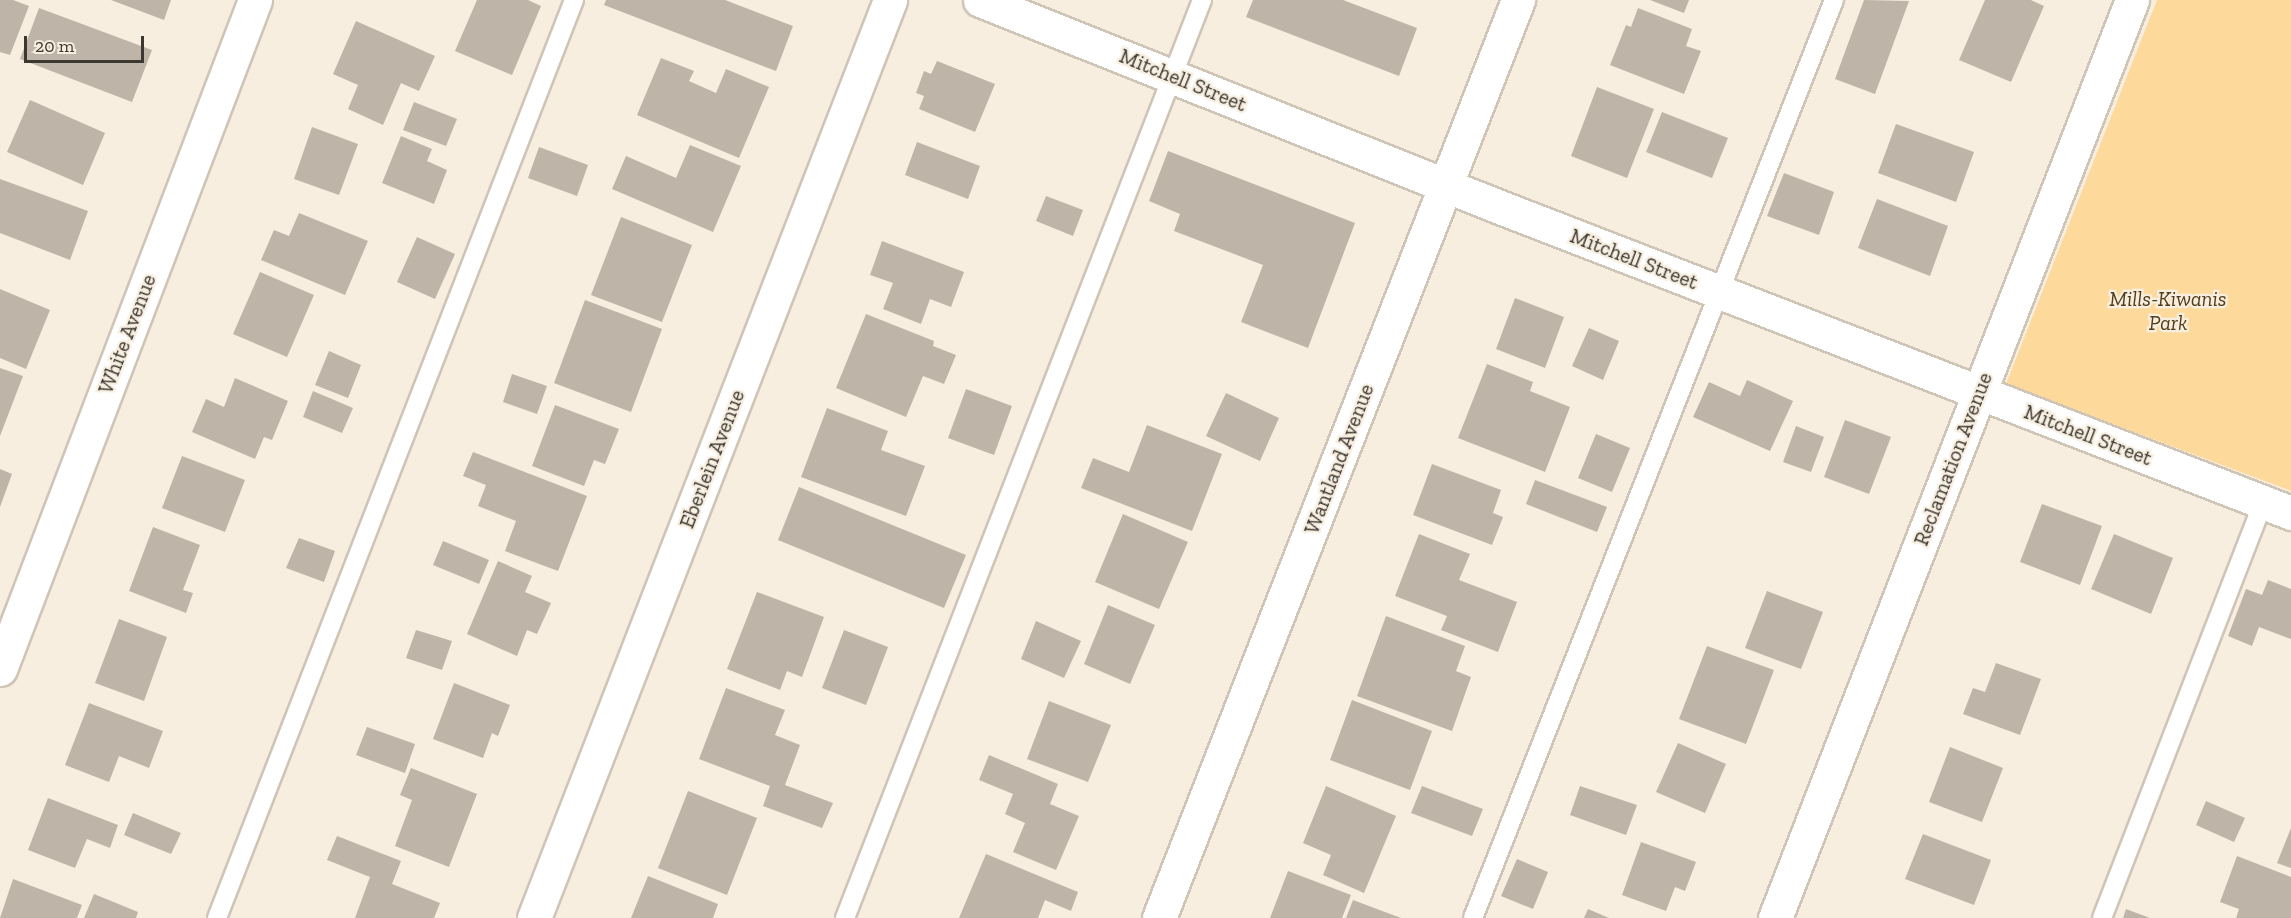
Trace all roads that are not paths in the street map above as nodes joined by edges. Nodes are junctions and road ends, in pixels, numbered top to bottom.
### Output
1 (255, 0) edge
2 (574, 0) edge
3 (890, 0) edge
4 (980, 0) edge
5 (1202, 0) edge
6 (1518, 0) edge
7 (1834, 0) edge
8 (2132, 0) edge
9 (1172, 76) junction
10 (1446, 186) junction
11 (1719, 292) junction
12 (1978, 393) junction
13 (2277, 507) edge
14 (0, 669) edge
15 (217, 918) edge
16 (534, 918) edge
17 (845, 918) edge
18 (1159, 918) edge
19 (1473, 918) edge
20 (1775, 918) edge
21 (2102, 918) edge

1 - 14 street, White Avenue
2 - 15 lane
3 - 16 street, Eberlein Avenue
4 - 9 street, Mitchell Street
5 - 9 lane
6 - 10 street, Wantland Avenue
7 - 11 lane
8 - 12 street, Reclamation Avenue
9 - 10 street, Mitchell Street
9 - 17 lane
10 - 11 street, Mitchell Street
10 - 18 street, Wantland Avenue
11 - 12 street, Mitchell Street
11 - 19 lane
12 - 13 street, Mitchell Street
12 - 20 street, Reclamation Avenue
13 - 21 lane

